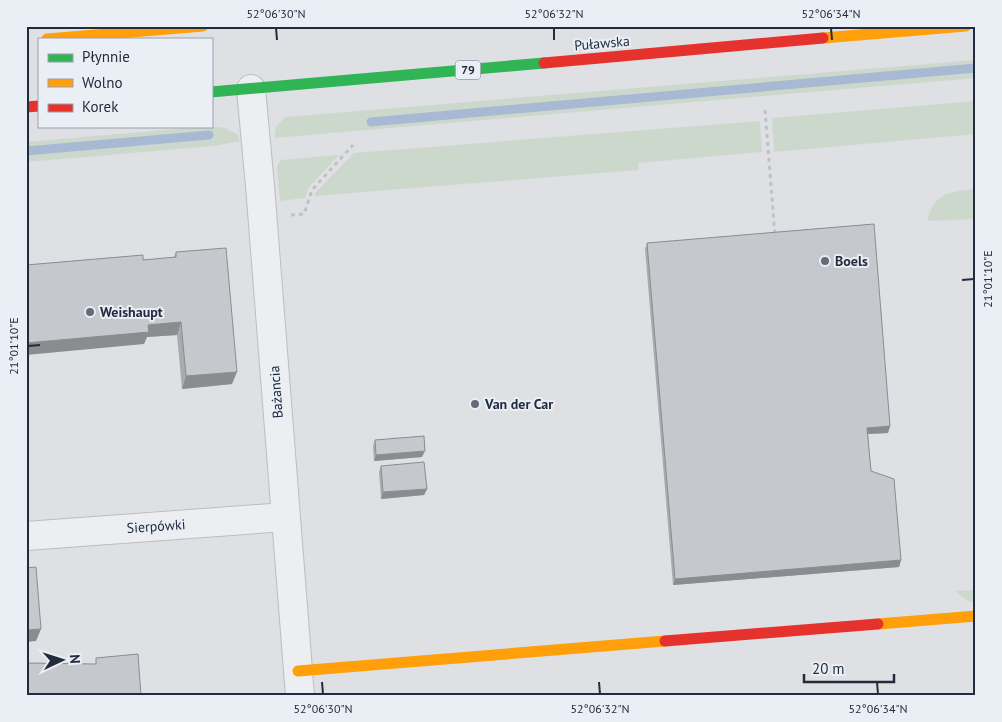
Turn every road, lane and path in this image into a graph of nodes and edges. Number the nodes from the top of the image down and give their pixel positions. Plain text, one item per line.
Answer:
1 (203, 26) edge
2 (966, 26) edge
3 (58, 38) edge
4 (251, 89) junction
5 (212, 92) edge
6 (765, 110) dead end
7 (353, 145) dead end
8 (285, 216) dead end
9 (775, 238) edge
10 (286, 517) junction
11 (26, 536) edge
12 (976, 616) edge
13 (299, 683) edge

1 - 3 main road
2 - 4 main road, Puławska / 79
4 - 5 main road, Puławska / 79
4 - 10 street, Bażancia
6 - 9 path
7 - 8 path
10 - 11 street, Sierpówki
10 - 13 street, Bażancia
12 - 13 main road

